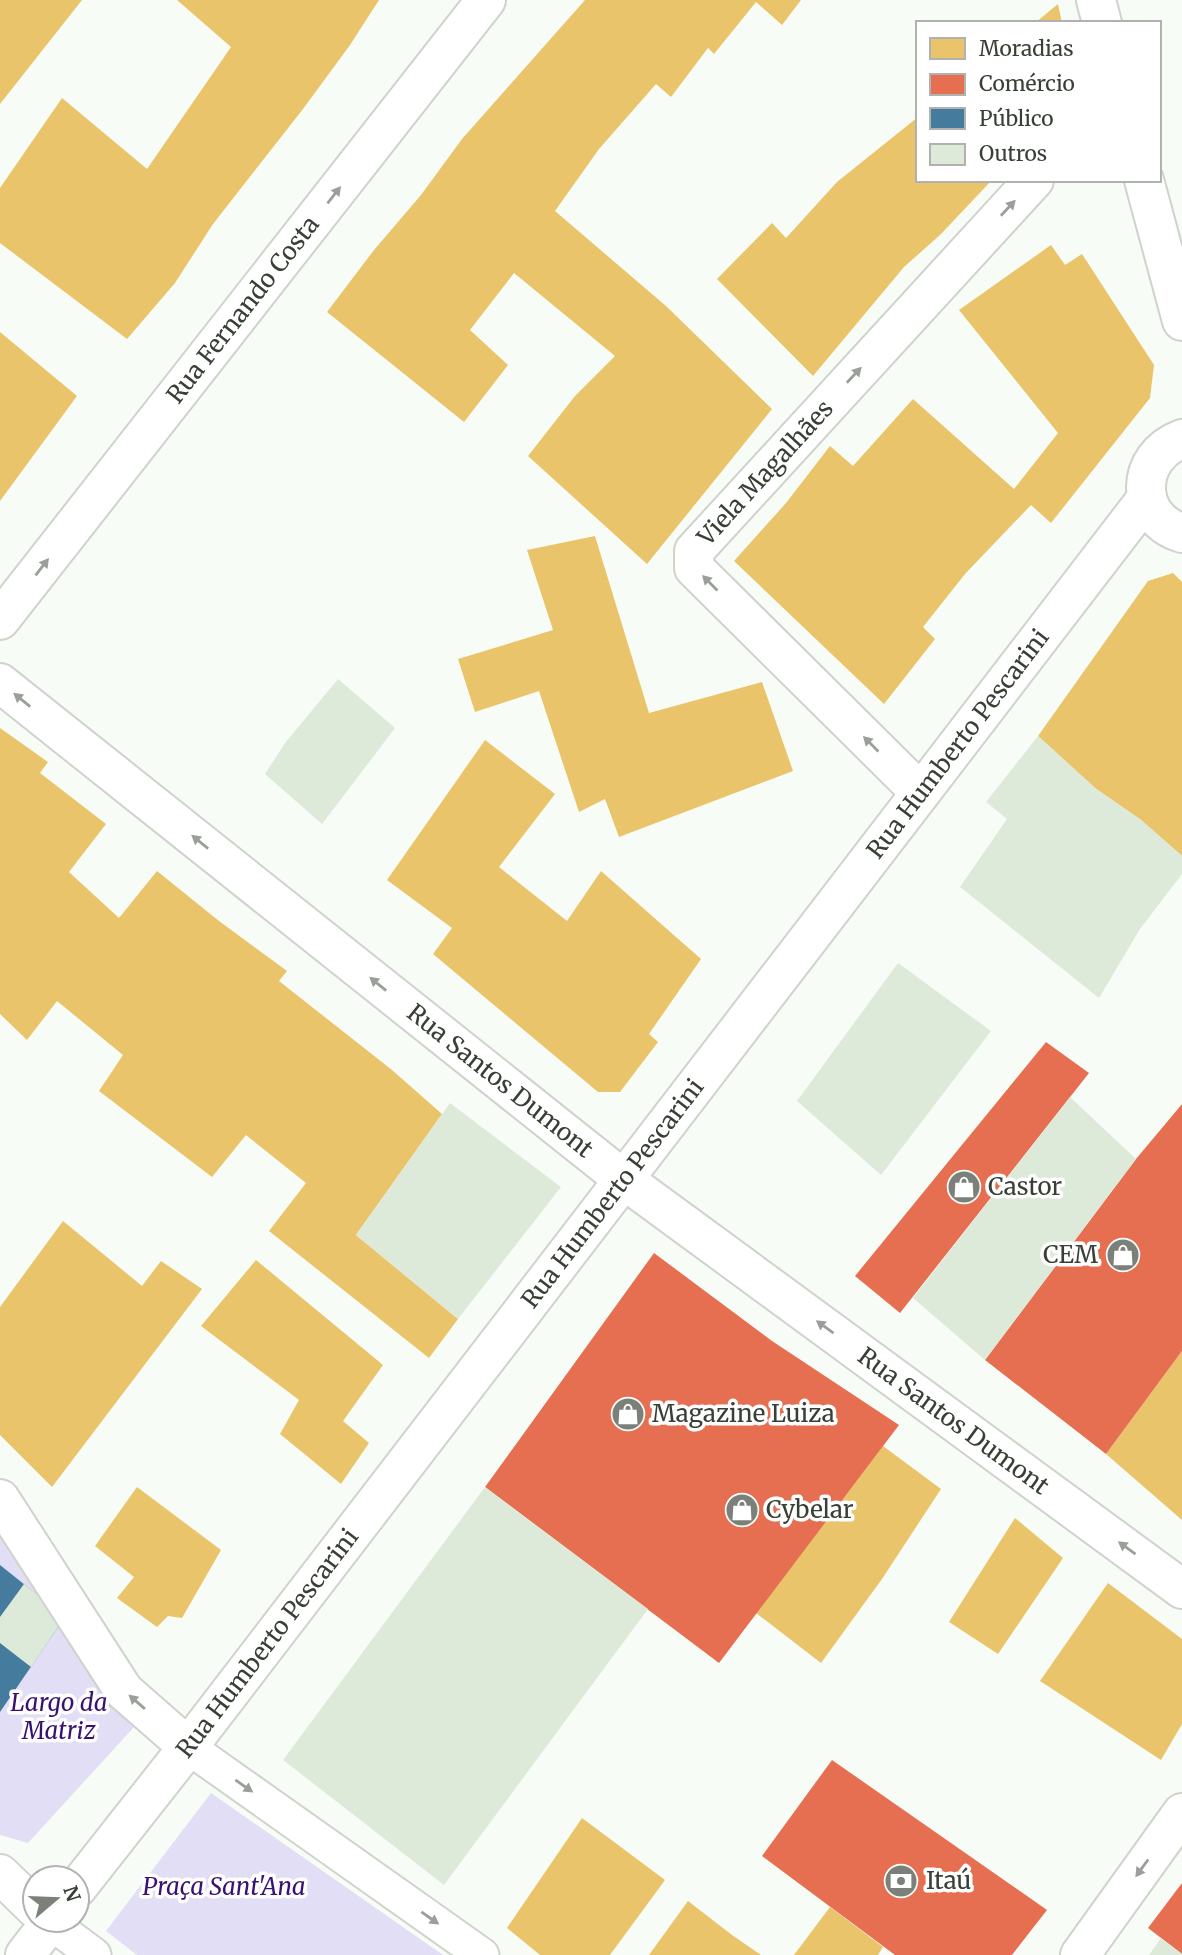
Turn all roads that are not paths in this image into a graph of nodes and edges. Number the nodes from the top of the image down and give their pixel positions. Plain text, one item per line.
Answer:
1 (486, 0) edge
2 (1096, 0) edge
3 (1101, 21) edge
4 (1032, 182) edge
5 (1145, 182) edge
6 (1182, 321) edge
7 (1182, 439) edge
8 (1147, 498) junction
9 (1182, 533) edge
10 (0, 621) edge
11 (0, 683) edge
12 (920, 792) junction
13 (623, 1179) junction
14 (0, 1499) edge
15 (1182, 1589) edge
16 (188, 1747) junction
17 (1182, 1813) edge
18 (91, 1870) edge
19 (0, 1874) edge
20 (21, 1894) edge
21 (37, 1934) edge
22 (67, 1934) edge
23 (25, 1955) edge
24 (94, 1955) edge
25 (482, 1955) edge
26 (1080, 1955) edge

10 -> 1 street, Rua Fernando Costa
2 - 3 street
12 -> 4 street, Viela Magalhães
5 - 6 street
7 - 8 street
8 - 9 street
8 - 12 street, Rua Humberto Pescarini
13 -> 11 street, Rua Santos Dumont
12 - 13 street, Rua Humberto Pescarini
15 -> 13 street, Rua Santos Dumont
13 - 16 street, Rua Humberto Pescarini
16 -> 14 street
16 - 18 street, Rua Humberto Pescarini
16 -> 25 street
17 -> 26 street
19 - 20 street
21 - 23 street
22 - 24 street

